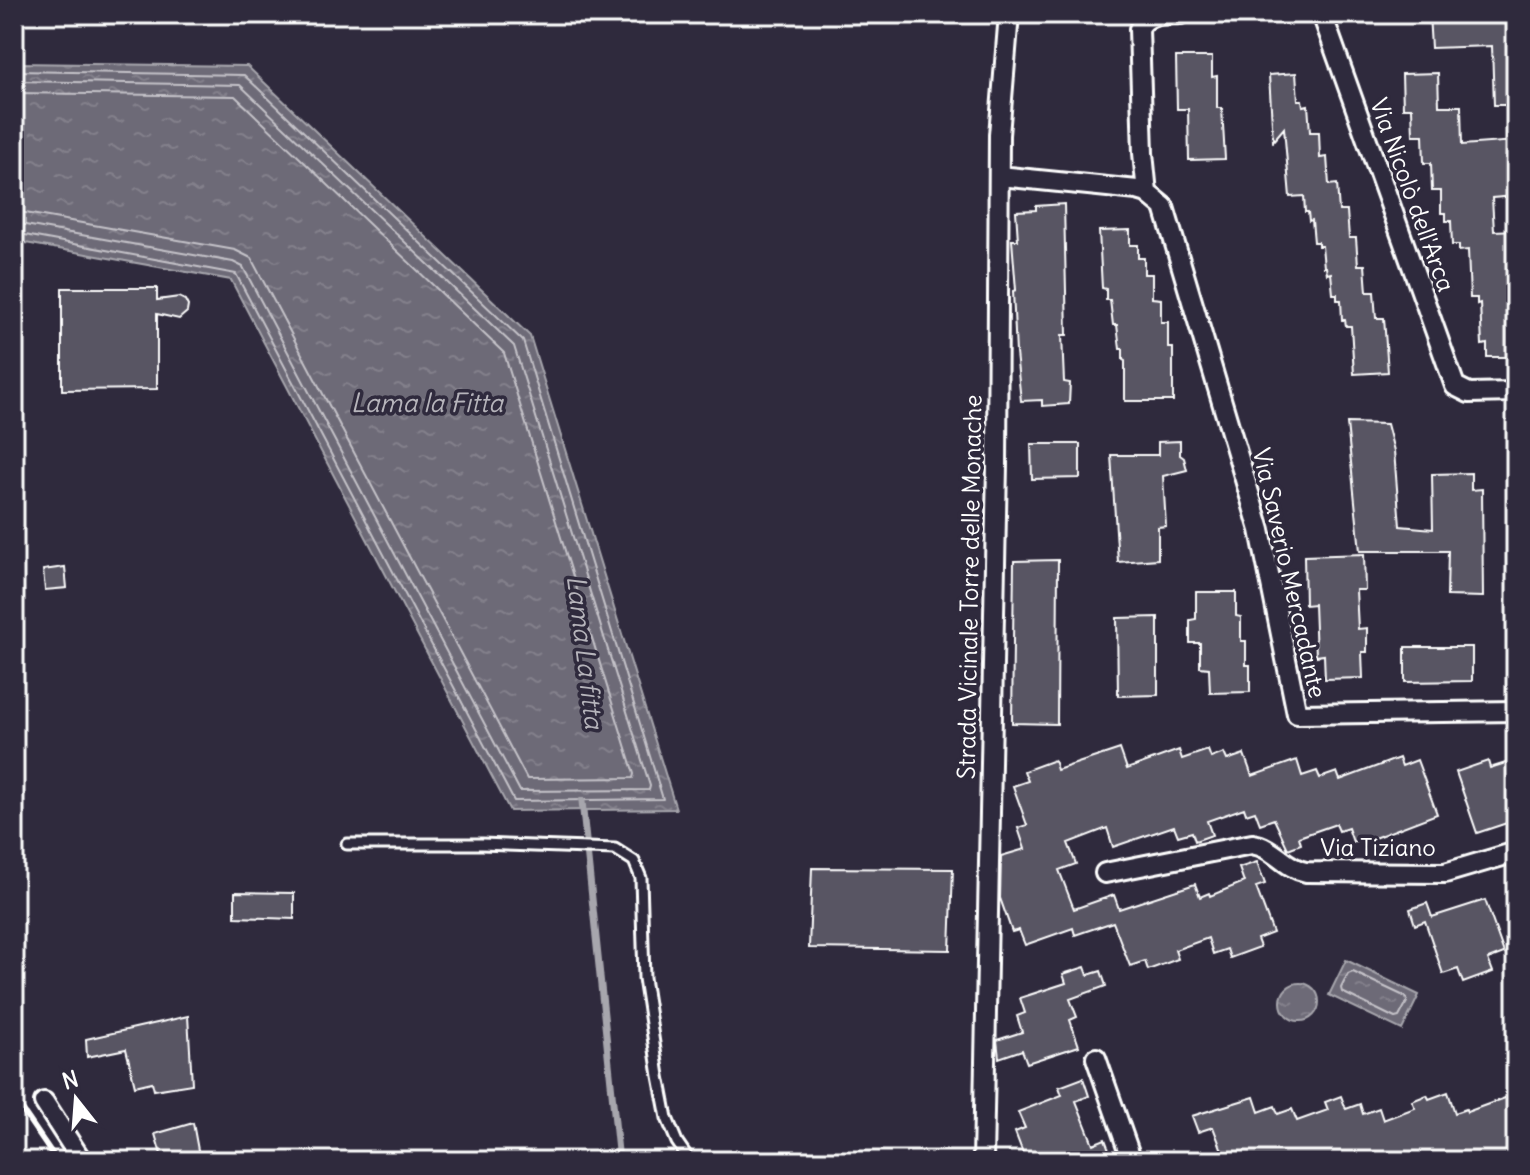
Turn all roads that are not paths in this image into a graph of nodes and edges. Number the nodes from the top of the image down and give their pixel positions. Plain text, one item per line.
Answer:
1 (1009, 14) edge
2 (1180, 14) edge
3 (1322, 14) edge
4 (1000, 176) junction
5 (1147, 193) junction
6 (1516, 392) edge
7 (1516, 711) edge
8 (347, 844) dead end
9 (1516, 852) edge
10 (1105, 873) dead end
11 (1096, 1058) dead end
12 (44, 1102) dead end
13 (82, 1161) edge
14 (690, 1161) edge
15 (983, 1161) edge
16 (1132, 1161) edge

1 - 4 street, Strada Vicinale Torre delle Monache
2 - 5 street
3 - 6 street, Via Nicolò dell'Arca
4 - 5 street
4 - 15 street, Strada Vicinale Torre delle Monache
5 - 7 street, Via Saverio Mercadante
8 - 14 lane
9 - 10 street, Via Tiziano
11 - 16 street
12 - 13 street

